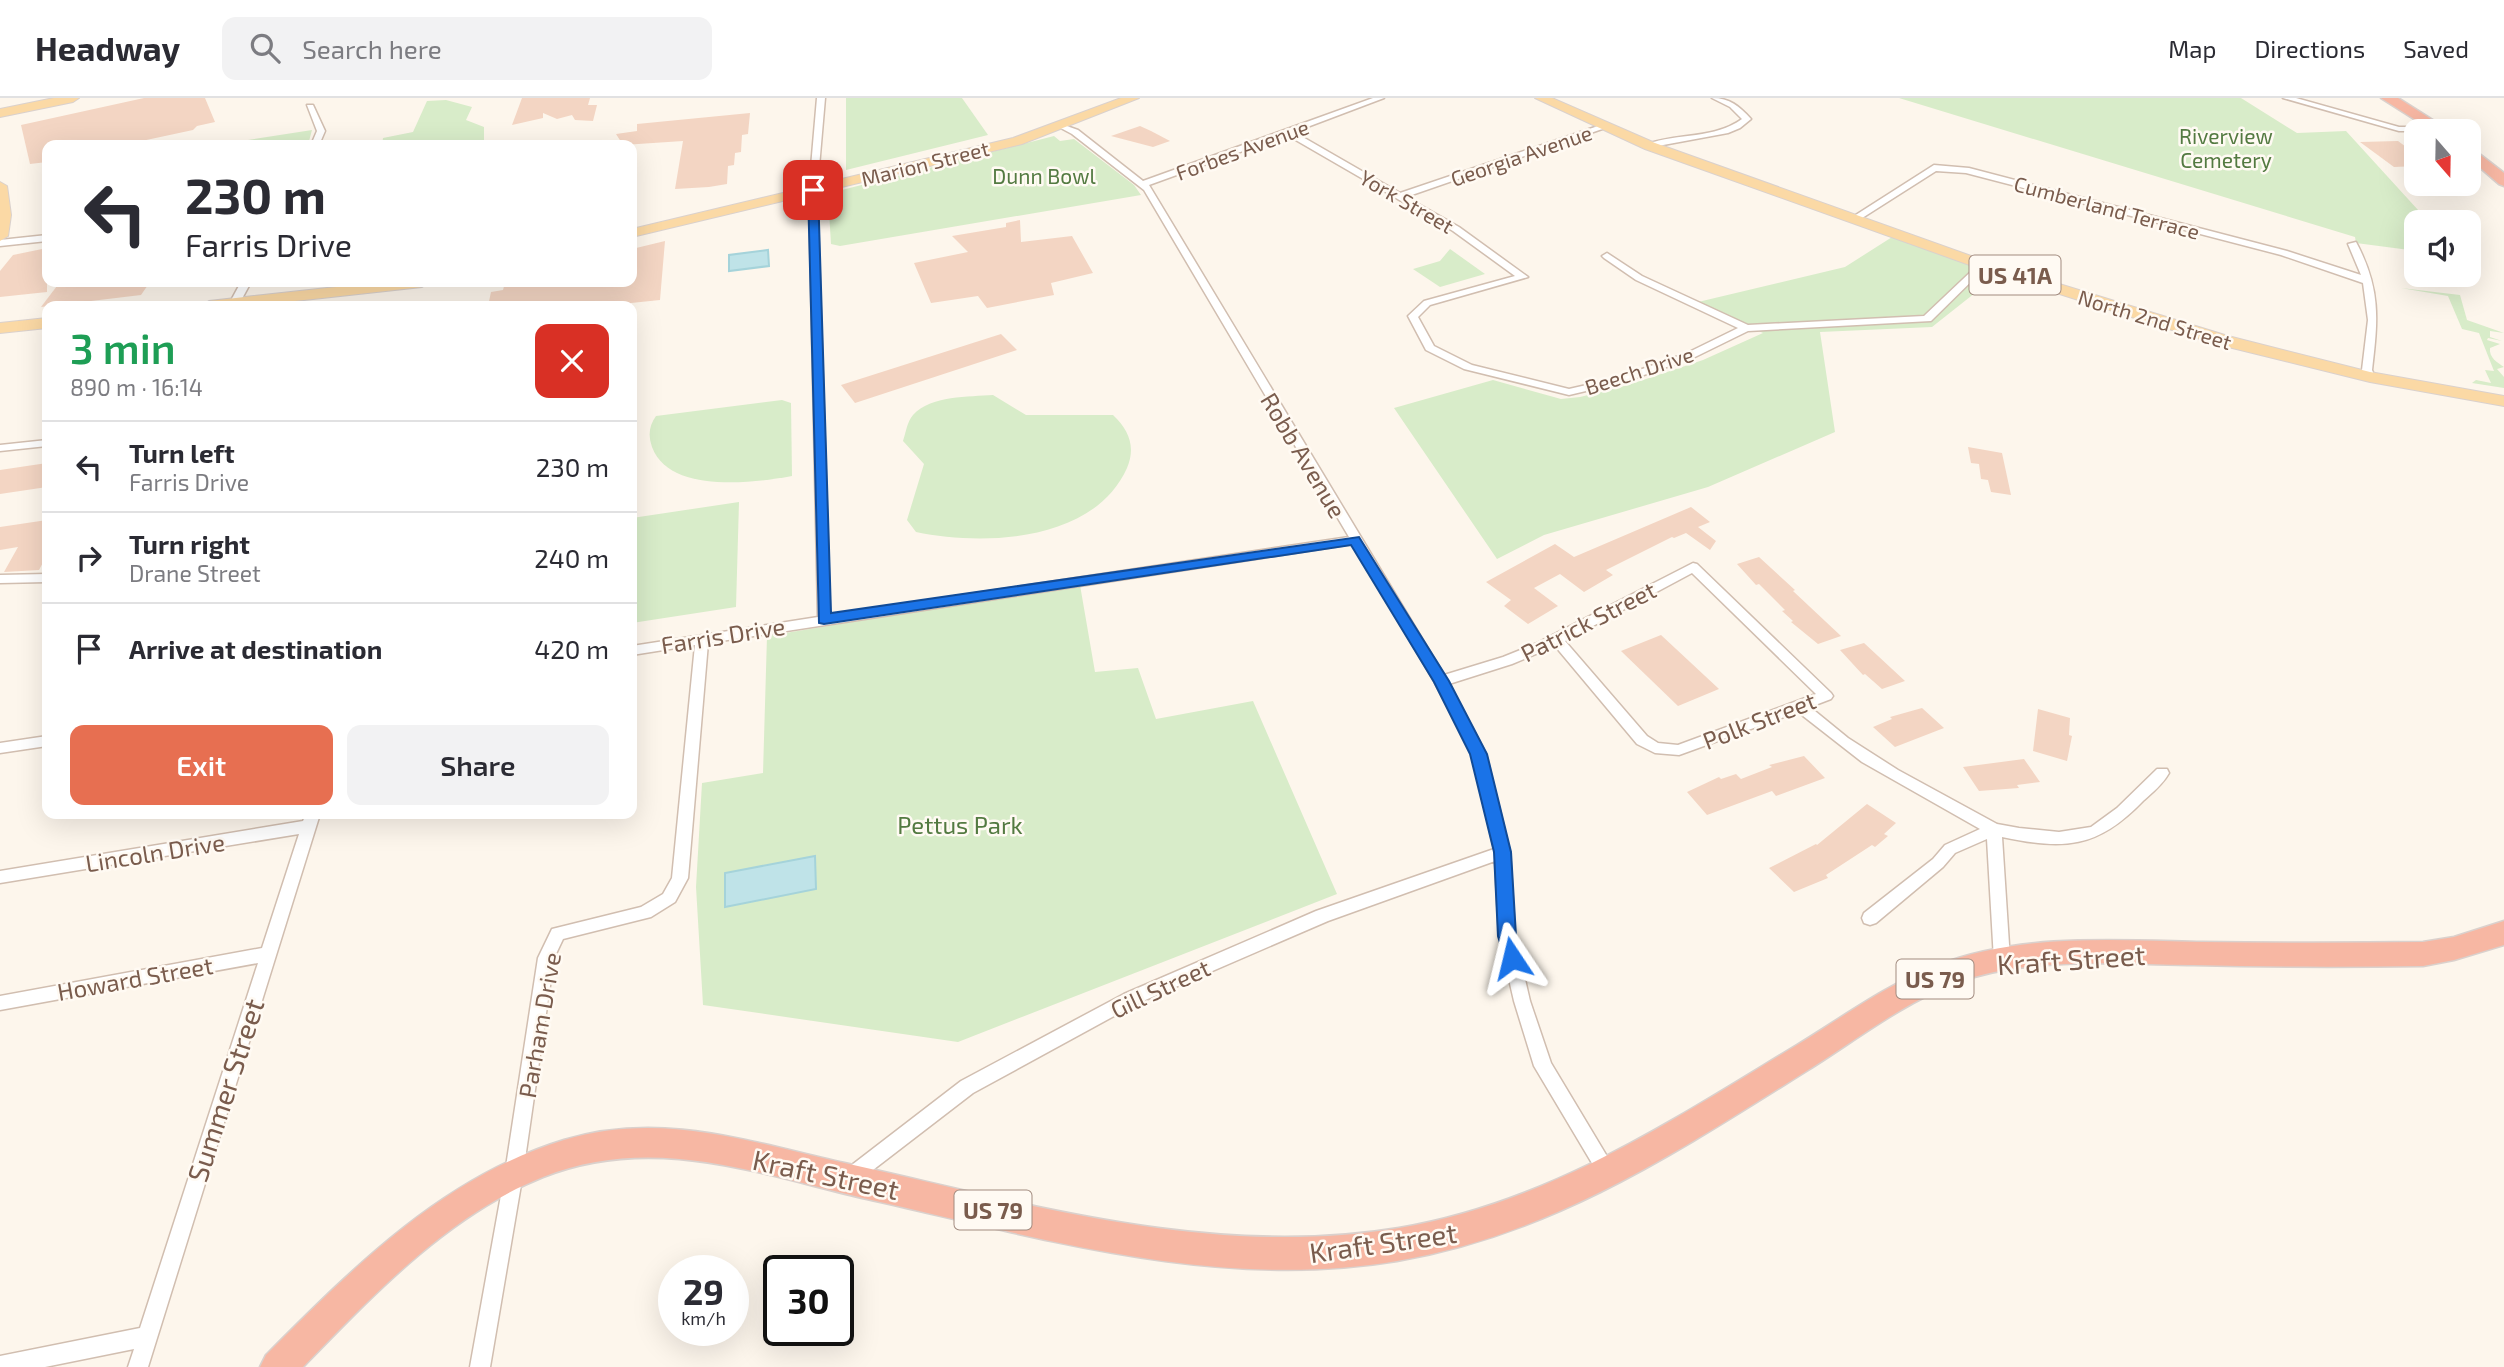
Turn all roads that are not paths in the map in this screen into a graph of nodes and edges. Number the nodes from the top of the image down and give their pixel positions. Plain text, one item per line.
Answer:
1 (73, 98) edge
2 (821, 98) edge
3 (1133, 98) edge
4 (1380, 98) edge
5 (1541, 98) edge
6 (1716, 98) edge
7 (2287, 98) edge
8 (2388, 98) edge
9 (310, 107) dead end
10 (0, 113) edge
11 (2423, 119) edge
12 (1062, 126) junction
13 (1604, 127) junction
14 (2404, 129) edge
15 (1288, 132) junction
16 (317, 140) edge
17 (1650, 146) junction
18 (2482, 162) edge
19 (2504, 181) edge
20 (1143, 184) junction
21 (0, 186) edge
22 (813, 190) junction
23 (1399, 196) junction
24 (1856, 218) junction
25 (637, 232) edge
26 (0, 236) edge
27 (42, 239) edge
28 (0, 243) edge
29 (2353, 244) dead end
30 (1607, 256) dead end
31 (1983, 265) junction
32 (1523, 277) joint
33 (2368, 281) junction
34 (381, 287) edge
35 (267, 301) edge
36 (42, 324) edge
37 (0, 328) edge
38 (1746, 328) junction
39 (2370, 377) junction
40 (2504, 401) edge
41 (42, 444) edge
42 (0, 448) edge
43 (1354, 540) junction
44 (1693, 567) joint
45 (42, 578) edge
46 (0, 579) edge
47 (824, 620) junction
48 (702, 638) junction
49 (1558, 641) junction
50 (637, 649) edge
51 (1441, 681) junction
52 (1800, 706) junction
53 (42, 742) edge
54 (0, 748) edge
55 (2162, 773) dead end
56 (312, 820) edge
57 (1994, 829) junction
58 (1502, 852) junction
59 (0, 877) edge
60 (1870, 918) dead end
61 (2504, 933) edge
62 (270, 954) junction
63 (2002, 960) junction
64 (0, 1003) edge
65 (514, 1173) junction
66 (1608, 1174) junction
67 (847, 1179) junction
68 (145, 1338) junction
69 (0, 1366) edge
70 (138, 1367) edge
71 (278, 1367) edge
72 (480, 1367) edge

1 - 10 main road
2 - 22 street
3 - 12 main road, Marion Street
4 - 15 street, Forbes Avenue
5 - 13 main road, North 2nd Street / US 41A
6 - 17 street
7 - 14 street
8 - 11 highway
9 - 16 street
12 - 20 street, Robb Avenue
12 - 22 main road, Marion Street
13 - 17 main road, North 2nd Street / US 41A
13 - 23 street, Georgia Avenue
15 - 20 street, Forbes Avenue
15 - 23 street, York Street
17 - 24 main road, North 2nd Street / US 41A
18 - 19 highway
20 - 43 street, Robb Avenue
21 - 26 main road
22 - 25 main road, Marion Street
22 - 47 street
23 - 32 street, York Street
24 - 31 main road, North 2nd Street / US 41A
24 - 33 street, Cumberland Terrace
27 - 28 street
29 - 33 street
30 - 38 street
31 - 38 street, Beech Drive
31 - 39 main road, North 2nd Street / US 41A
32 - 38 street, Beech Drive
33 - 39 street
34 - 35 main road
36 - 37 main road
39 - 40 main road, North 2nd Street / US 41A
41 - 42 street
43 - 47 street, Farris Drive
43 - 51 street, Robb Avenue
44 - 49 street, Patrick Street
44 - 52 street, Polk Street
45 - 46 street
47 - 48 street, Farris Drive
48 - 50 street, Farris Drive
48 - 65 street, Parham Drive
49 - 51 street, Patrick Street
49 - 52 street, Polk Street
51 - 58 street, Robb Avenue
52 - 57 street
53 - 54 street
55 - 57 street
56 - 59 street, Lincoln Drive
56 - 62 street, Summer Street
57 - 60 street
57 - 63 street
58 - 66 street, Robb Avenue
58 - 67 street, Gill Street
61 - 63 highway, Kraft Street / US 79
62 - 64 street, Howard Street
62 - 68 street, Summer Street
63 - 66 highway, Kraft Street / US 79
65 - 67 highway, Kraft Street / US 79
65 - 71 highway, Kraft Street / US 79
65 - 72 street, Parham Drive
66 - 67 highway, Kraft Street / US 79
68 - 69 street
68 - 70 street, Summer Street

